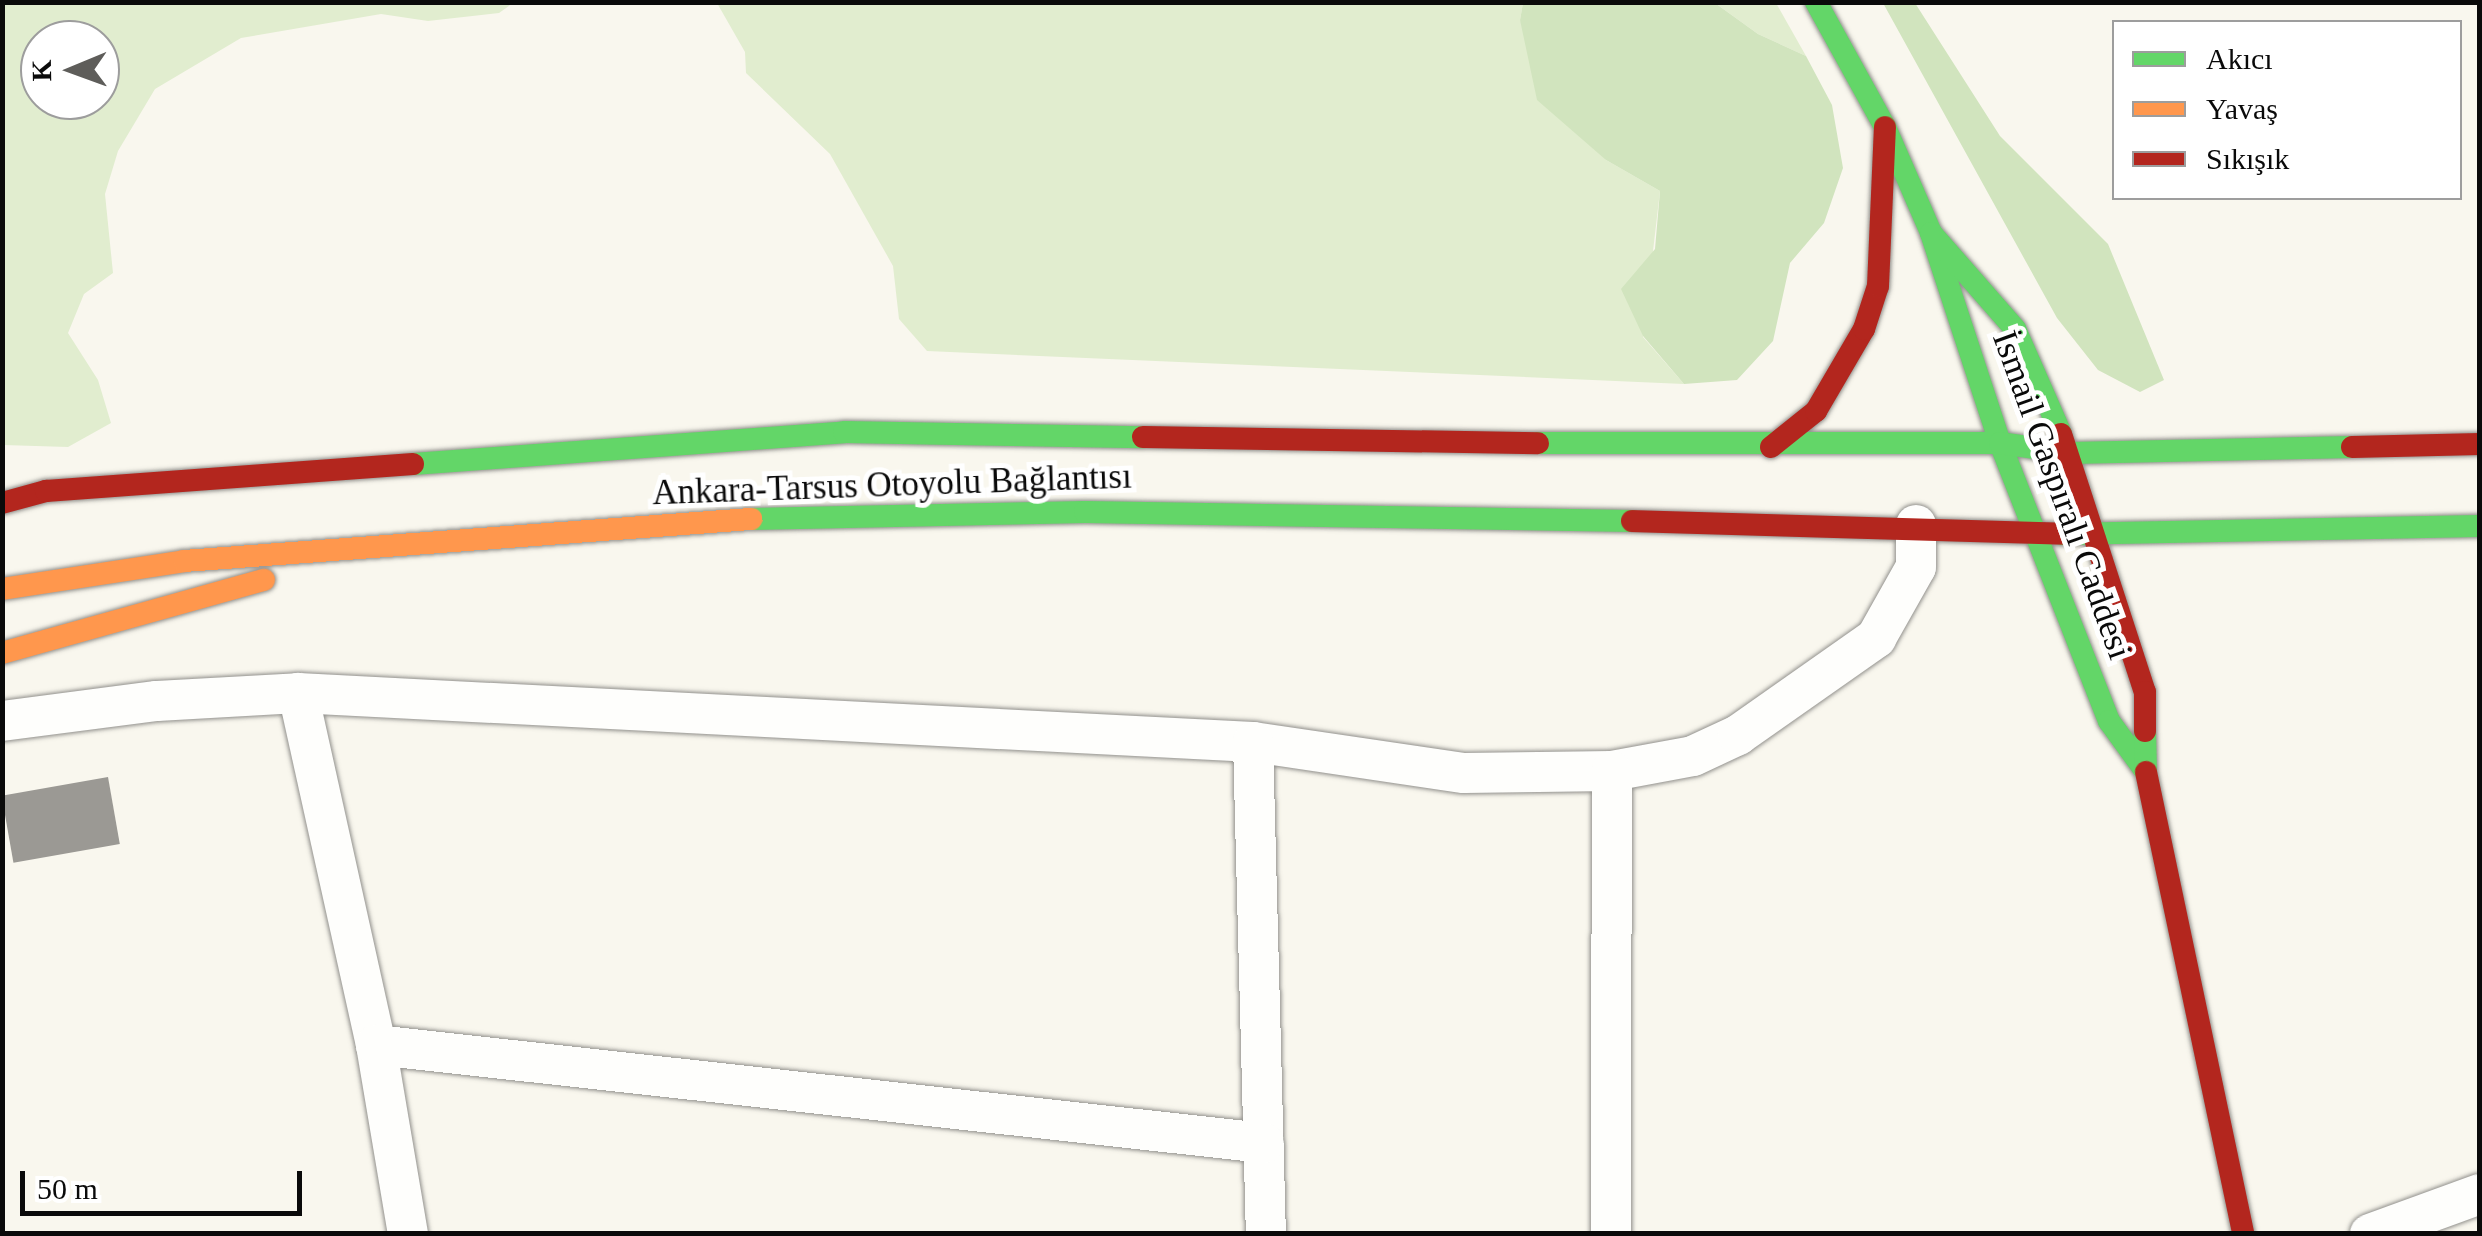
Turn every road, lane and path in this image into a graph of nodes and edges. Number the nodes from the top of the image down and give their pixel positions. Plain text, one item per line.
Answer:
1 (1816, 2) edge
2 (1885, 127) junction
3 (1931, 232) junction
4 (2000, 443) junction
5 (2480, 444) edge
6 (1771, 447) junction
7 (2070, 453) junction
8 (2, 484) edge
9 (46, 491) junction
10 (2, 503) edge
11 (1916, 524) junction
12 (2480, 526) edge
13 (2096, 534) junction
14 (2036, 535) junction
15 (398, 544) junction
16 (2, 589) edge
17 (2, 653) edge
18 (298, 693) junction
19 (2, 721) edge
20 (1254, 742) junction
21 (1612, 771) junction
22 (2146, 772) junction
23 (376, 1045) junction
24 (1264, 1144) junction
25 (2480, 1194) edge
26 (408, 1234) edge
27 (1266, 1234) edge
28 (1612, 1234) edge
29 (2244, 1234) edge
30 (2370, 1234) edge

1 - 2 main road, İsmail Gaspıralı Caddesi
2 - 3 main road, İsmail Gaspıralı Caddesi
2 - 6 main road
3 - 4 main road, İsmail Gaspıralı Caddesi
3 - 7 main road, İsmail Gaspıralı Caddesi
4 - 6 main road, Ankara-Tarsus Otoyolu Bağlantısı
4 - 7 main road, Ankara-Tarsus Otoyolu Bağlantısı
4 - 14 main road, İsmail Gaspıralı Caddesi
5 - 7 main road
6 - 9 main road, Ankara-Tarsus Otoyolu Bağlantısı
7 - 13 main road, İsmail Gaspıralı Caddesi
8 - 9 main road
9 - 10 main road, Ankara-Tarsus Otoyolu Bağlantısı
11 - 14 main road, Ankara-Tarsus Otoyolu Bağlantısı
11 - 15 main road, Ankara-Tarsus Otoyolu Bağlantısı
11 - 21 street
12 - 13 main road, Ankara-Tarsus Otoyolu Bağlantısı
13 - 14 main road, Ankara-Tarsus Otoyolu Bağlantısı
13 - 22 main road, İsmail Gaspıralı Caddesi
14 - 22 main road, İsmail Gaspıralı Caddesi
15 - 16 main road, Ankara-Tarsus Otoyolu Bağlantısı
15 - 17 main road
18 - 19 street
18 - 20 street
18 - 23 street
20 - 21 street
20 - 24 street
21 - 28 street
22 - 29 main road, İsmail Gaspıralı Caddesi
23 - 24 street
23 - 26 street
24 - 27 street
25 - 30 street

